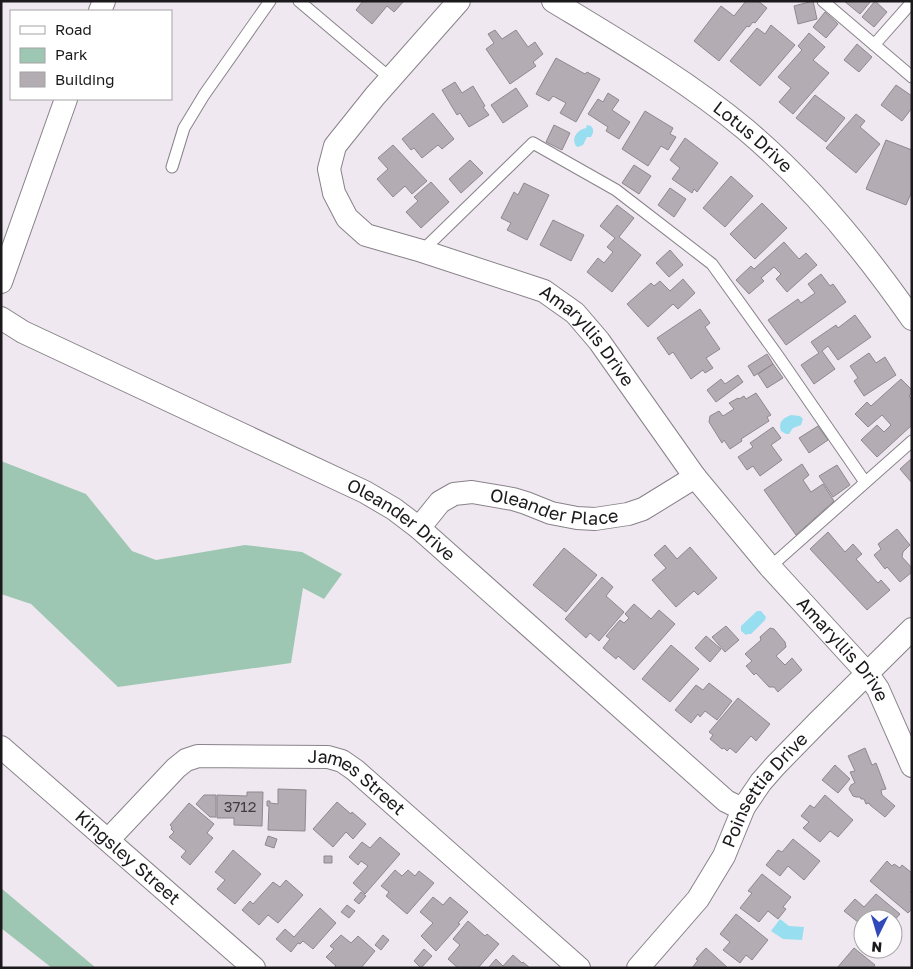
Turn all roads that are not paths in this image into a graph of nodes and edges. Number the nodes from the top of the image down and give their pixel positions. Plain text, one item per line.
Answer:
1 (270, 1) edge
2 (299, 1) edge
3 (459, 1) edge
4 (553, 1) edge
5 (823, 1) edge
6 (912, 2) edge
7 (874, 45) junction
8 (912, 77) edge
9 (390, 78) junction
10 (66, 100) edge
11 (172, 167) dead end
12 (422, 251) junction
13 (1, 282) edge
14 (1, 318) edge
15 (912, 319) edge
16 (912, 441) edge
17 (694, 477) junction
18 (866, 482) junction
19 (419, 528) junction
20 (770, 567) junction
21 (912, 629) edge
22 (867, 673) junction
23 (1, 747) edge
24 (912, 766) edge
25 (744, 807) junction
26 (108, 840) junction
27 (254, 968) edge
28 (579, 968) edge
29 (638, 968) edge

1 - 11 lane
2 - 9 lane
3 - 9 street, Amaryllis Drive
4 - 15 street, Lotus Drive
5 - 7 lane
6 - 7 lane
7 - 8 lane
9 - 12 street, Amaryllis Drive
10 - 13 street
12 - 17 street, Amaryllis Drive
12 - 18 lane
14 - 19 street, Oleander Drive
16 - 18 lane
17 - 19 street, Oleander Place
17 - 20 street, Amaryllis Drive
18 - 20 lane
19 - 25 street, Oleander Drive
20 - 22 street, Amaryllis Drive
21 - 22 street, Poinsettia Drive
22 - 24 street, Amaryllis Drive
22 - 25 street, Poinsettia Drive
23 - 26 street, Kingsley Street
25 - 29 street, Poinsettia Drive
26 - 27 street, Kingsley Street
26 - 28 street, James Street

